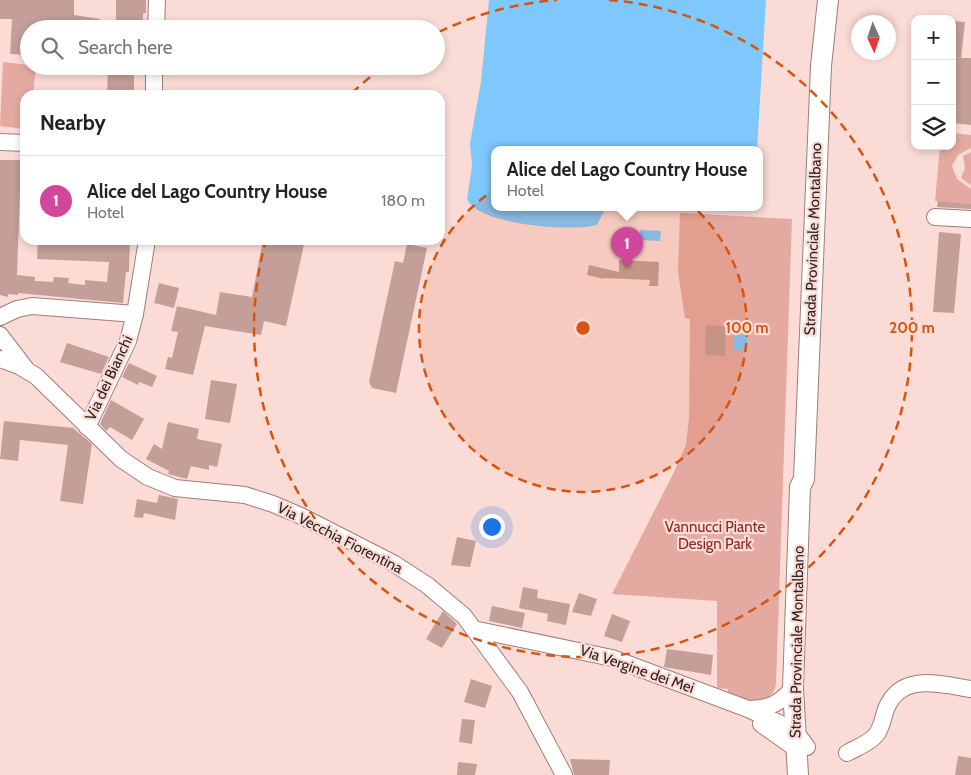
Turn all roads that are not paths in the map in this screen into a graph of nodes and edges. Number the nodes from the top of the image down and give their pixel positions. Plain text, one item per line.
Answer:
1 (157, 0) edge
2 (828, 0) edge
3 (156, 20) edge
4 (154, 75) edge
5 (154, 90) edge
6 (0, 142) edge
7 (20, 143) edge
8 (935, 217) dead end
9 (971, 219) edge
10 (146, 245) edge
11 (135, 314) junction
12 (6, 315) edge
13 (3, 346) edge
14 (87, 427) junction
15 (804, 479) junction
16 (473, 629) junction
17 (794, 688) junction
18 (971, 689) edge
19 (712, 695) junction
20 (748, 709) junction
21 (799, 742) junction
22 (847, 753) dead end
23 (564, 775) edge
24 (798, 775) edge
25 (810, 775) edge

1 - 3 street
2 - 15 main road, Strada Provinciale Montalbano
4 - 5 street
6 - 7 street
8 - 9 street
10 - 11 street, Via dei Bianchi
11 - 12 street
11 - 14 street, Via dei Bianchi
12 - 13 street
13 - 14 street, Via Vecchia Fiorentina
14 - 16 street, Via Vecchia Fiorentina
15 - 17 main road, Strada Provinciale Montalbano
15 - 21 main road, Strada Provinciale Montalbano
16 - 19 street, Via Vergine dei Mei
16 - 23 street, Via Vecchia Fiorentina
17 - 20 street, Via Vergine dei Mei
17 - 21 main road, Strada Provinciale Montalbano
18 - 22 street
19 - 20 street, Via Vergine dei Mei
19 - 21 street, Via Vergine dei Mei
20 - 21 street, Via Vergine dei Mei
21 - 24 main road, Strada Provinciale Montalbano
21 - 25 main road, Strada Provinciale Montalbano

